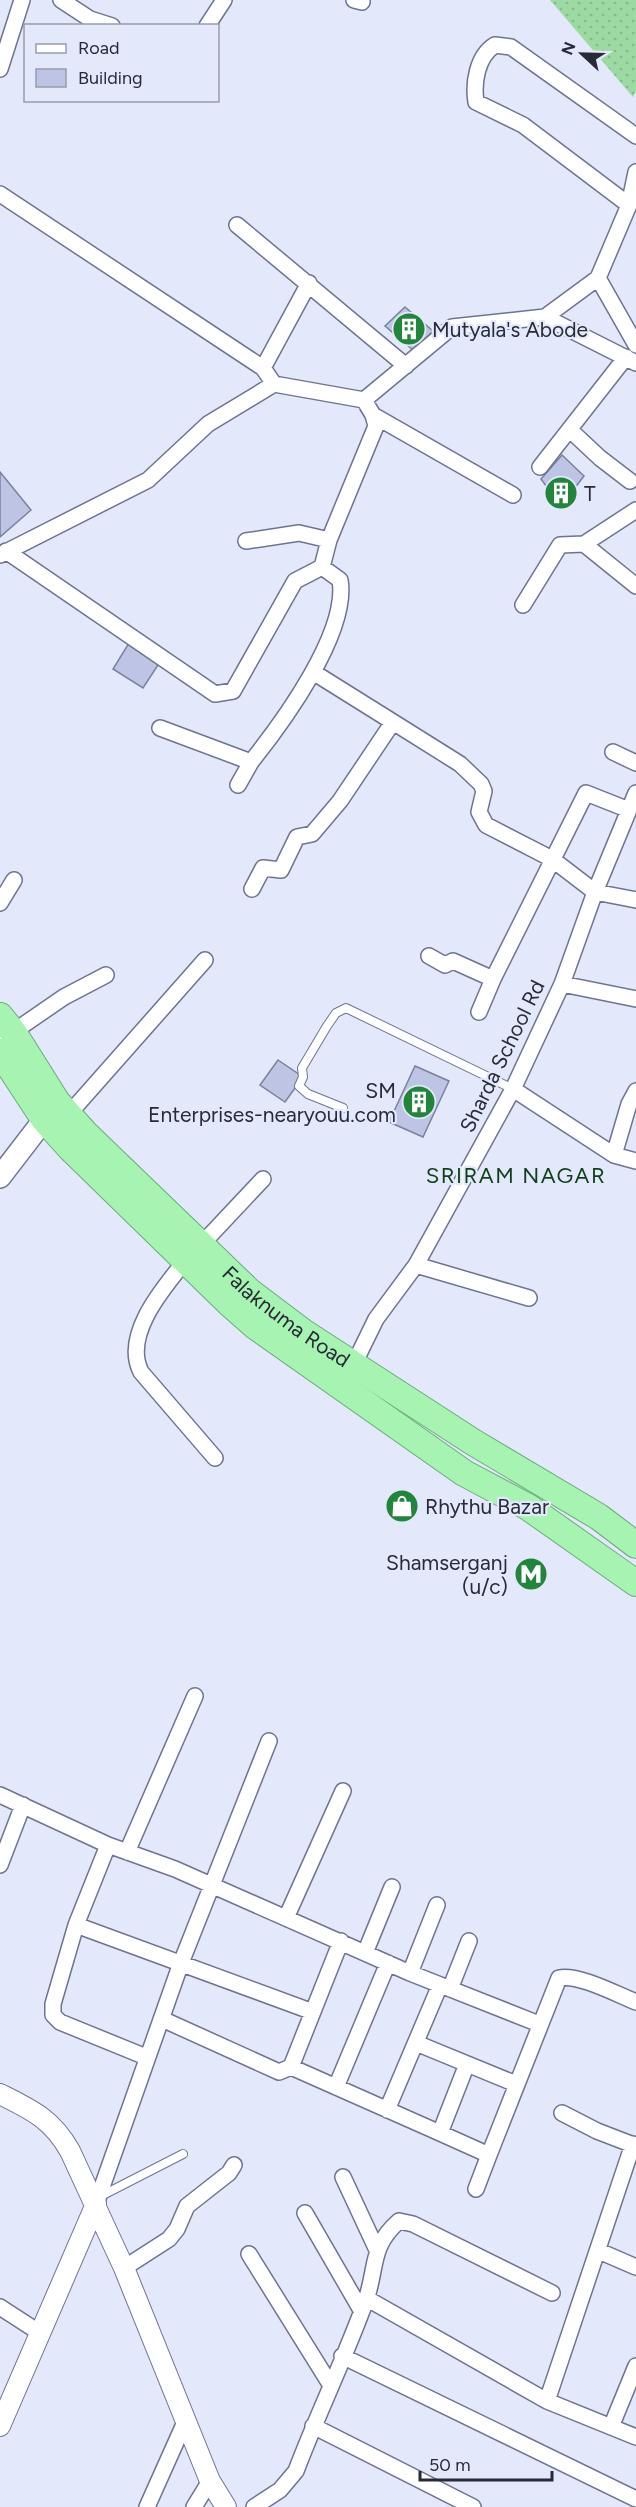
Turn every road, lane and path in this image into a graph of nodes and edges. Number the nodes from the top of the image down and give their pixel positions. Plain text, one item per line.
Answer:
1 (22, 0) edge
2 (61, 0) edge
3 (224, 0) edge
4 (354, 0) edge
5 (363, 0) edge
6 (106, 24) edge
7 (208, 24) edge
8 (0, 69) edge
9 (636, 136) edge
10 (636, 172) edge
11 (0, 194) edge
12 (629, 205) junction
13 (237, 225) dead end
14 (598, 278) junction
15 (309, 283) junction
16 (545, 316) junction
17 (632, 355) edge
18 (406, 366) junction
19 (263, 368) junction
20 (274, 384) junction
21 (364, 400) junction
22 (373, 415) junction
23 (570, 430) junction
24 (540, 467) dead end
25 (630, 481) dead end
26 (513, 495) dead end
27 (636, 510) edge
28 (329, 540) junction
29 (246, 541) dead end
30 (584, 544) junction
31 (3, 553) edge
32 (322, 567) junction
33 (636, 586) edge
34 (523, 605) dead end
35 (313, 672) junction
36 (393, 722) junction
37 (160, 728) dead end
38 (613, 752) dead end
39 (250, 762) junction
40 (636, 763) edge
41 (238, 785) dead end
42 (636, 793) edge
43 (629, 810) junction
44 (552, 859) junction
45 (14, 880) dead end
46 (252, 889) dead end
47 (595, 892) junction
48 (636, 900) edge
49 (0, 903) edge
50 (429, 956) dead end
51 (206, 960) dead end
52 (106, 975) dead end
53 (493, 979) junction
54 (562, 984) junction
55 (636, 999) edge
56 (479, 1012) dead end
57 (3, 1035) edge
58 (513, 1089) junction
59 (636, 1091) edge
60 (343, 1108) dead end
61 (56, 1112) junction
62 (614, 1155) junction
63 (636, 1161) edge
64 (0, 1177) edge
65 (263, 1179) dead end
66 (194, 1252) junction
67 (416, 1265) junction
68 (530, 1298) dead end
69 (354, 1364) junction
70 (335, 1382) junction
71 (215, 1458) dead end
72 (636, 1545) edge
73 (636, 1583) edge
74 (195, 1696) dead end
75 (269, 1741) dead end
76 (343, 1791) dead end
77 (0, 1795) edge
78 (23, 1805) junction
79 (108, 1845) junction
80 (128, 1852) junction
81 (0, 1865) edge
82 (212, 1885) junction
83 (392, 1887) dead end
84 (437, 1905) dead end
85 (286, 1918) junction
86 (76, 1925) junction
87 (341, 1941) junction
88 (469, 1941) dead end
89 (366, 1953) junction
90 (181, 1963) junction
91 (388, 1963) junction
92 (410, 1973) junction
93 (445, 1987) junction
94 (636, 2002) edge
95 (313, 2012) junction
96 (162, 2019) junction
97 (539, 2024) junction
98 (416, 2043) junction
99 (146, 2057) junction
100 (467, 2064) junction
101 (291, 2067) junction
102 (516, 2084) junction
103 (336, 2087) junction
104 (0, 2094) edge
105 (387, 2110) junction
106 (562, 2113) dead end
107 (440, 2133) junction
108 (634, 2145) edge
109 (183, 2154) dead end
110 (489, 2155) junction
111 (234, 2165) dead end
112 (342, 2177) dead end
113 (476, 2189) dead end
114 (97, 2201) junction
115 (305, 2214) dead end
116 (377, 2250) junction
117 (599, 2251) junction
118 (249, 2254) dead end
119 (636, 2267) edge
120 (124, 2268) junction
121 (552, 2293) dead end
122 (364, 2304) junction
123 (0, 2307) edge
124 (40, 2333) junction
125 (342, 2356) junction
126 (636, 2366) edge
127 (330, 2384) junction
128 (548, 2401) junction
129 (185, 2422) junction
130 (0, 2426) edge
131 (313, 2426) junction
132 (611, 2427) junction
133 (636, 2437) edge
134 (210, 2481) junction
135 (636, 2499) edge
136 (147, 2507) edge
137 (194, 2507) edge
138 (226, 2507) edge
139 (254, 2507) edge
140 (473, 2507) edge

1 - 8 street
2 - 6 street
3 - 7 street
4 - 5 street
9 - 12 street
10 - 12 street
11 - 19 street
12 - 14 street
13 - 15 street
14 - 16 street
14 - 17 street
15 - 18 street
15 - 19 street
16 - 17 street
16 - 18 street
17 - 23 street
18 - 21 street
19 - 20 street
20 - 21 street
20 - 31 street
21 - 22 street
22 - 26 street
22 - 28 street
23 - 24 street
23 - 25 street
27 - 30 street
28 - 29 street
28 - 32 street
30 - 33 street
30 - 34 street
31 - 32 street
32 - 35 street
35 - 36 street
35 - 39 street
36 - 44 street
36 - 46 street
37 - 39 street
38 - 40 street
39 - 41 street
42 - 43 street, Sharda School Rd
43 - 44 street
43 - 47 street, Sharda School Rd
44 - 47 street
44 - 53 street
45 - 49 street
47 - 48 street
47 - 54 street, Sharda School Rd
50 - 53 street
51 - 61 street
52 - 57 street
53 - 56 street
54 - 55 street
54 - 58 street, Sharda School Rd
57 - 61 highway, Falaknuma Road
58 - 60 lane
58 - 62 street
58 - 67 street, Sharda School Rd
59 - 62 street
61 - 64 main road
61 - 66 highway, Falaknuma Road
62 - 63 street
65 - 66 street
66 - 69 highway, Falaknuma Road
66 - 70 highway, Falaknuma Road
66 - 71 street
67 - 68 street
67 - 69 street, Sharda School Rd
69 - 70 street, Sharda School Rd
69 - 72 highway, Falaknuma Road
70 - 73 highway, Falaknuma Road
74 - 80 street
75 - 82 street
76 - 85 street
77 - 78 street
78 - 79 street
78 - 81 street
79 - 80 street
79 - 86 street
80 - 82 street
82 - 85 street
82 - 90 street
83 - 89 street
84 - 92 street
85 - 87 street
86 - 90 street
86 - 99 street
87 - 89 street
87 - 95 street
88 - 93 street
89 - 91 street
90 - 95 street
90 - 96 street
91 - 92 street
91 - 103 street
92 - 93 street
93 - 97 street
93 - 98 street
94 - 97 street
95 - 101 street
96 - 99 street
96 - 101 street
97 - 102 street
98 - 100 street
98 - 105 street
99 - 114 street
100 - 102 street
100 - 107 street
101 - 103 street
102 - 110 street
103 - 105 street
104 - 114 street
105 - 107 street
106 - 108 street
107 - 110 street
108 - 117 street
109 - 114 lane
110 - 113 street
111 - 120 street
112 - 116 street
114 - 120 street
114 - 124 street
115 - 122 street
116 - 121 street
116 - 122 street
117 - 119 street
117 - 128 street
118 - 127 street
120 - 129 street
122 - 125 street
122 - 128 street
123 - 124 street
124 - 130 street
125 - 127 street
125 - 135 street
126 - 132 street
127 - 131 street
128 - 132 street
129 - 134 street
129 - 136 street
131 - 139 street
131 - 140 street
132 - 133 street
134 - 137 street
134 - 138 street

